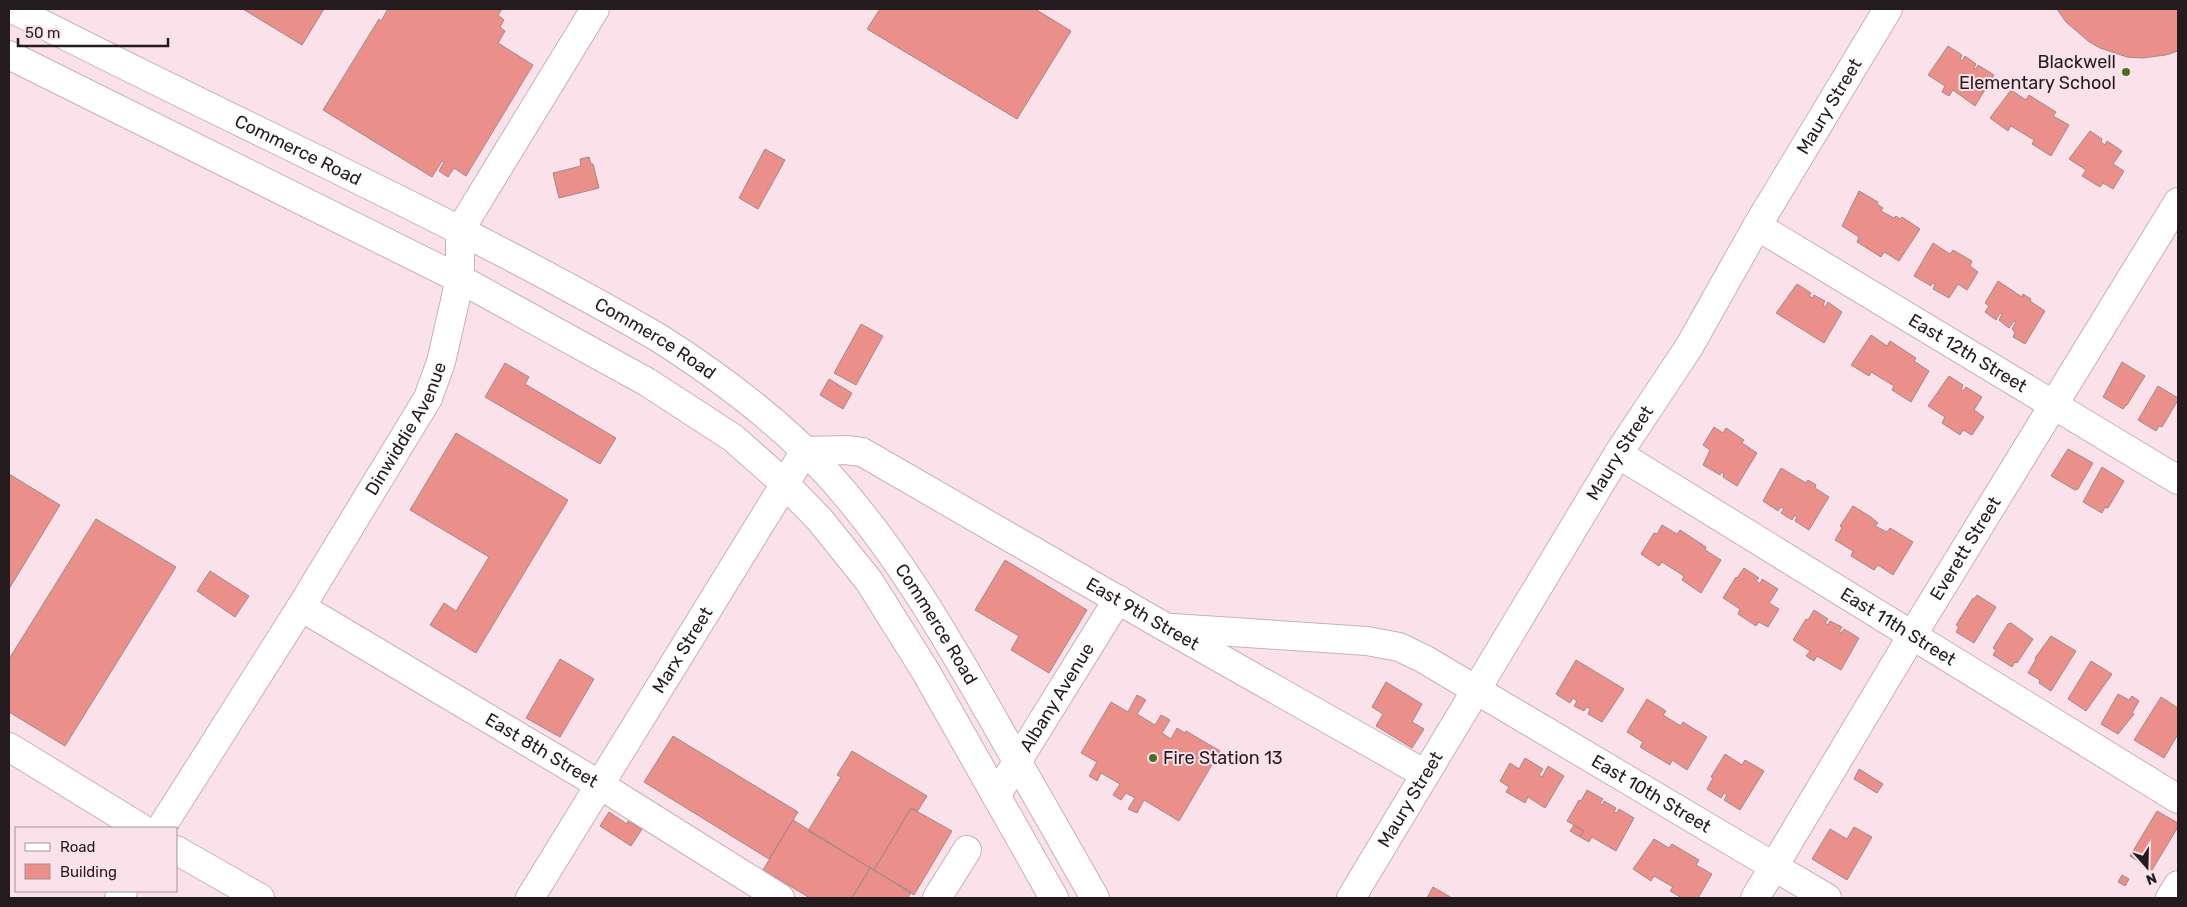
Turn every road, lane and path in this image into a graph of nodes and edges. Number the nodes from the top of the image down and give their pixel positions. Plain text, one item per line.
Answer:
1 (14, 9) edge
2 (595, 9) edge
3 (1888, 9) edge
4 (9, 55) edge
5 (2178, 202) edge
6 (1756, 226) junction
7 (460, 230) junction
8 (460, 279) junction
9 (2055, 404) junction
10 (804, 451) junction
11 (1618, 454) junction
12 (2178, 480) edge
13 (784, 483) junction
14 (1118, 599) junction
15 (301, 606) junction
16 (1165, 628) junction
17 (1913, 634) junction
18 (1475, 689) junction
19 (9, 747) edge
20 (1018, 763) junction
21 (1425, 774) junction
22 (600, 785) junction
23 (996, 796) junction
24 (2178, 799) edge
25 (139, 827) edge
26 (162, 827) edge
27 (967, 850) dead end
28 (178, 851) edge
29 (1775, 866) junction
30 (2178, 885) edge
31 (260, 898) edge
32 (530, 898) edge
33 (780, 898) edge
34 (937, 898) edge
35 (1054, 898) edge
36 (1095, 898) edge
37 (1351, 898) edge
38 (1755, 898) edge
39 (1827, 898) edge
40 (2170, 898) edge

1 - 7 street, Commerce Road
2 - 7 street
3 - 6 street, Maury Street
4 - 8 street, Commerce Road
5 - 9 street, Everett Street
6 - 9 street, East 12th Street
6 - 11 street, Maury Street
7 - 8 street, Dinwiddie Avenue
7 - 10 street, Commerce Road
8 - 13 street, Commerce Road
8 - 15 street, Dinwiddie Avenue
9 - 12 street, East 12th Street
9 - 17 street, Everett Street
10 - 13 street, Marx Street
10 - 14 street, East 9th Street
10 - 20 street, Commerce Road
11 - 17 street, East 11th Street
11 - 18 street, Maury Street
13 - 22 street, Marx Street
13 - 23 street, Commerce Road
14 - 16 street, East 9th Street
14 - 20 street, Albany Avenue
15 - 22 street, East 8th Street
15 - 26 street, Dinwiddie Avenue
16 - 18 street, East 10th Street
16 - 21 street, East 9th Street
17 - 24 street, East 11th Street
17 - 29 street, Everett Street
18 - 21 street, Maury Street
18 - 29 street, East 10th Street
19 - 25 street
20 - 23 street, Albany Avenue
20 - 36 street, Commerce Road
21 - 37 street, Maury Street
22 - 32 street, Marx Street
22 - 33 street, East 8th Street
23 - 35 street, Commerce Road
27 - 34 street
28 - 31 street
29 - 38 street, Everett Street
29 - 39 street, East 10th Street
30 - 40 street

